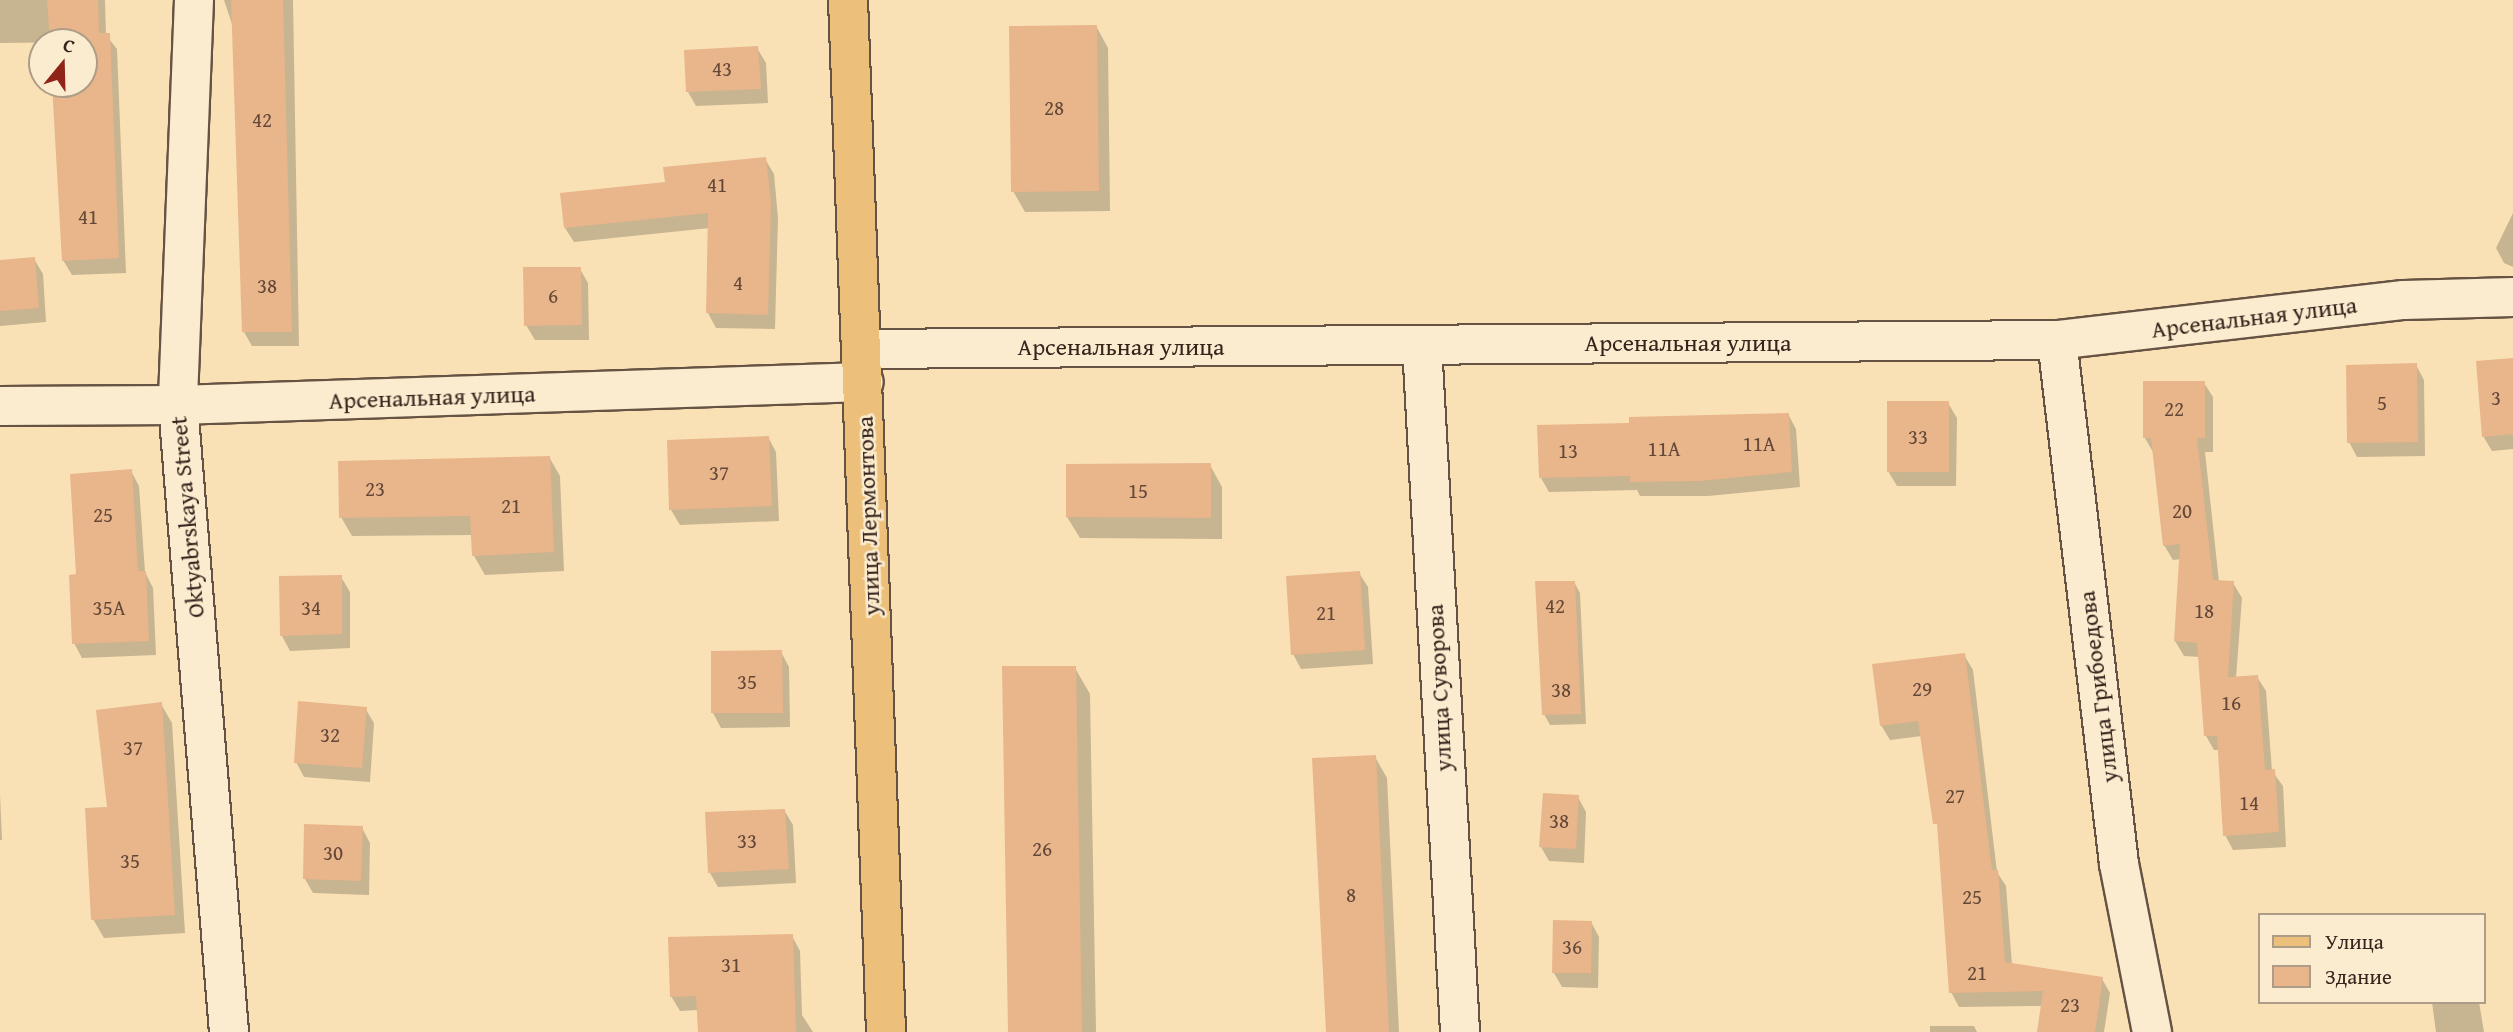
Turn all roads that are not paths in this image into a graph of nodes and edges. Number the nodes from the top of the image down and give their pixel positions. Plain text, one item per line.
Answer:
1 (194, 0) edge
2 (848, 0) edge
3 (2513, 297) edge
4 (2057, 340) junction
5 (1422, 345) junction
6 (862, 366) junction
7 (178, 405) junction
8 (0, 406) edge
9 (229, 1032) edge
10 (886, 1032) edge
11 (1460, 1032) edge
12 (2152, 1032) edge

1 - 7 street, Oktyabrskaya Street
2 - 6 main road, улица Лермонтова
3 - 4 street, Арсенальная улица
4 - 5 street, Арсенальная улица
4 - 12 street, улица Грибоедова
5 - 6 street, Арсенальная улица
5 - 11 street, улица Суворова
6 - 7 street, Арсенальная улица
6 - 10 main road, улица Лермонтова
7 - 8 street, Арсенальная улица
7 - 9 street, Oktyabrskaya Street

